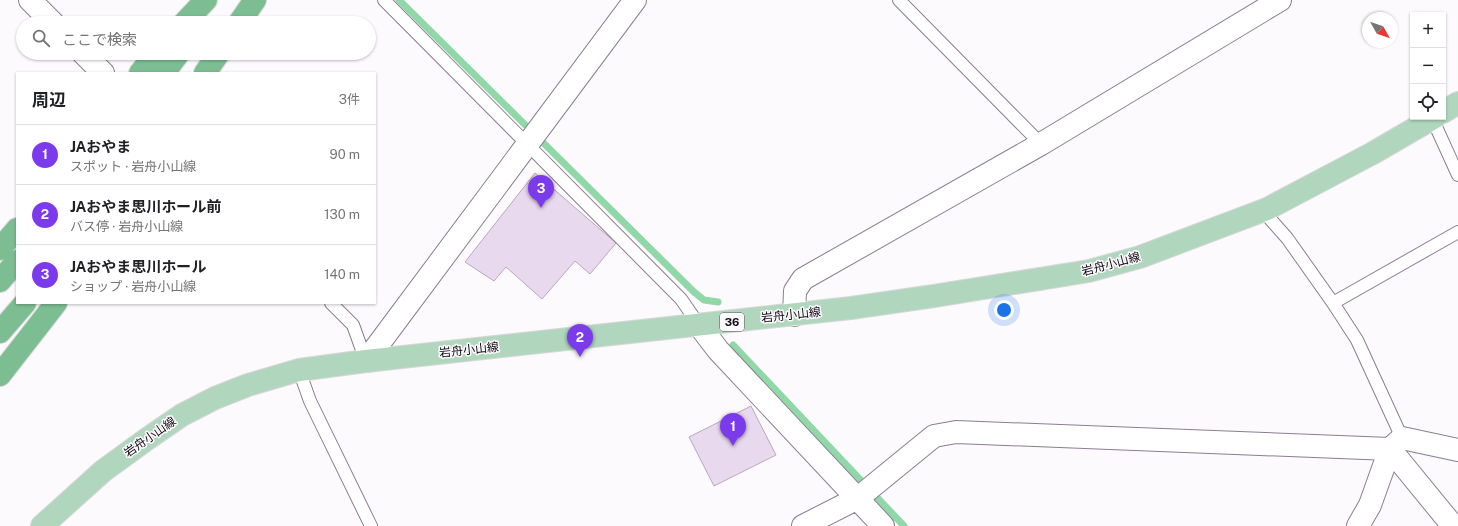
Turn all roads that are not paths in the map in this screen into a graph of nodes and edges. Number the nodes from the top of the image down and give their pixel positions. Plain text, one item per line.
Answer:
1 (30, 0) edge
2 (206, 0) edge
3 (216, 0) edge
4 (255, 0) edge
5 (384, 0) edge
6 (635, 0) edge
7 (899, 0) edge
8 (1280, 0) edge
9 (46, 16) edge
10 (191, 16) edge
11 (206, 16) edge
12 (244, 16) edge
13 (90, 60) edge
14 (150, 60) edge
15 (174, 60) edge
16 (214, 60) edge
17 (102, 72) edge
18 (141, 72) edge
19 (165, 72) edge
20 (206, 72) edge
21 (1458, 103) edge
22 (1446, 110) edge
23 (1430, 120) edge
24 (1438, 120) edge
25 (1041, 144) junction
26 (528, 145) junction
27 (1458, 175) edge
28 (1263, 211) junction
29 (16, 230) edge
30 (1458, 232) edge
31 (0, 249) edge
32 (16, 262) edge
33 (0, 281) edge
34 (1333, 303) junction
35 (23, 304) edge
36 (55, 304) edge
37 (332, 304) edge
38 (794, 315) junction
39 (699, 325) junction
40 (0, 332) edge
41 (366, 361) junction
42 (299, 370) junction
43 (0, 375) edge
44 (1396, 444) junction
45 (1458, 450) edge
46 (858, 498) junction
47 (42, 526) edge
48 (371, 526) edge
49 (803, 526) edge
50 (883, 526) edge
51 (1358, 526) edge
52 (1453, 526) edge

1 - 9 street
2 - 10 highway
3 - 11 highway
4 - 12 highway
5 - 26 lane
6 - 26 street
7 - 25 lane
8 - 25 street
13 - 17 street
14 - 18 highway
15 - 19 highway
16 - 20 highway
21 - 22 main road, 岩舟小山線 / 36
23 - 28 main road, 岩舟小山線 / 36
24 - 27 lane
25 - 38 street
26 - 39 lane
26 - 41 street
28 - 34 lane
28 - 38 main road, 岩舟小山線 / 36
29 - 31 highway
30 - 34 lane
32 - 33 highway
34 - 44 lane
35 - 40 highway
36 - 43 highway
37 - 41 lane
38 - 39 main road, 岩舟小山線 / 36
39 - 41 main road, 岩舟小山線 / 36
39 - 46 street
41 - 42 main road, 岩舟小山線 / 36
42 - 47 main road, 岩舟小山線 / 36
42 - 48 lane
44 - 45 street
44 - 46 street
44 - 51 street
44 - 52 street
46 - 49 street
46 - 50 street

